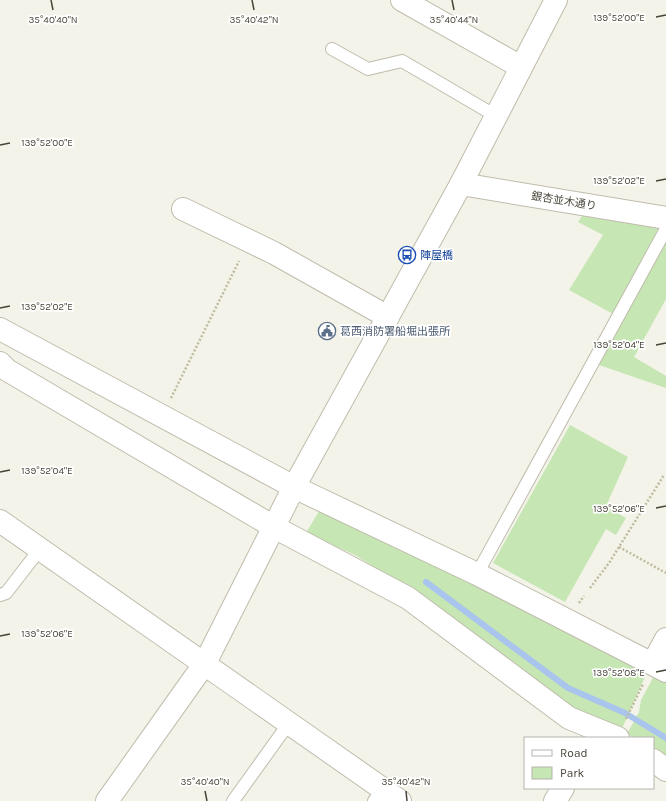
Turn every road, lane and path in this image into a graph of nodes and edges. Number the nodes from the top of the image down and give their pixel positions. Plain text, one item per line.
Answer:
1 (402, 0) edge
2 (556, 0) edge
3 (332, 49) dead end
4 (521, 67) junction
5 (496, 116) junction
6 (461, 184) junction
7 (183, 208) dead end
8 (666, 218) edge
9 (666, 230) edge
10 (249, 241) junction
11 (388, 317) junction
12 (0, 329) edge
13 (2, 371) edge
14 (169, 401) dead end
15 (664, 475) dead end
16 (294, 487) junction
17 (0, 521) edge
18 (274, 527) junction
19 (619, 547) junction
20 (40, 549) junction
21 (666, 573) edge
22 (477, 574) junction
23 (590, 588) dead end
24 (0, 595) edge
25 (666, 639) edge
26 (205, 663) junction
27 (659, 667) edge
28 (289, 723) junction
29 (607, 736) edge
30 (654, 761) edge
31 (666, 770) edge
32 (562, 789) edge
33 (385, 797) edge
34 (107, 801) edge
35 (233, 801) edge
36 (555, 801) edge

1 - 4 street
2 - 4 street
3 - 5 lane
4 - 5 street
5 - 6 street
6 - 8 street, 銀杏並木通り
6 - 11 street
7 - 10 street
9 - 22 lane
10 - 11 street
10 - 14 path
11 - 16 street
12 - 16 street
13 - 18 street
15 - 19 path
16 - 18 street
16 - 22 street
17 - 20 street
18 - 26 street
18 - 29 street
19 - 21 path
19 - 23 path
20 - 24 lane
20 - 26 street
22 - 27 street
25 - 27 street
26 - 28 street
26 - 34 street
27 - 29 path
28 - 33 street
28 - 35 lane
30 - 31 street
32 - 36 street

